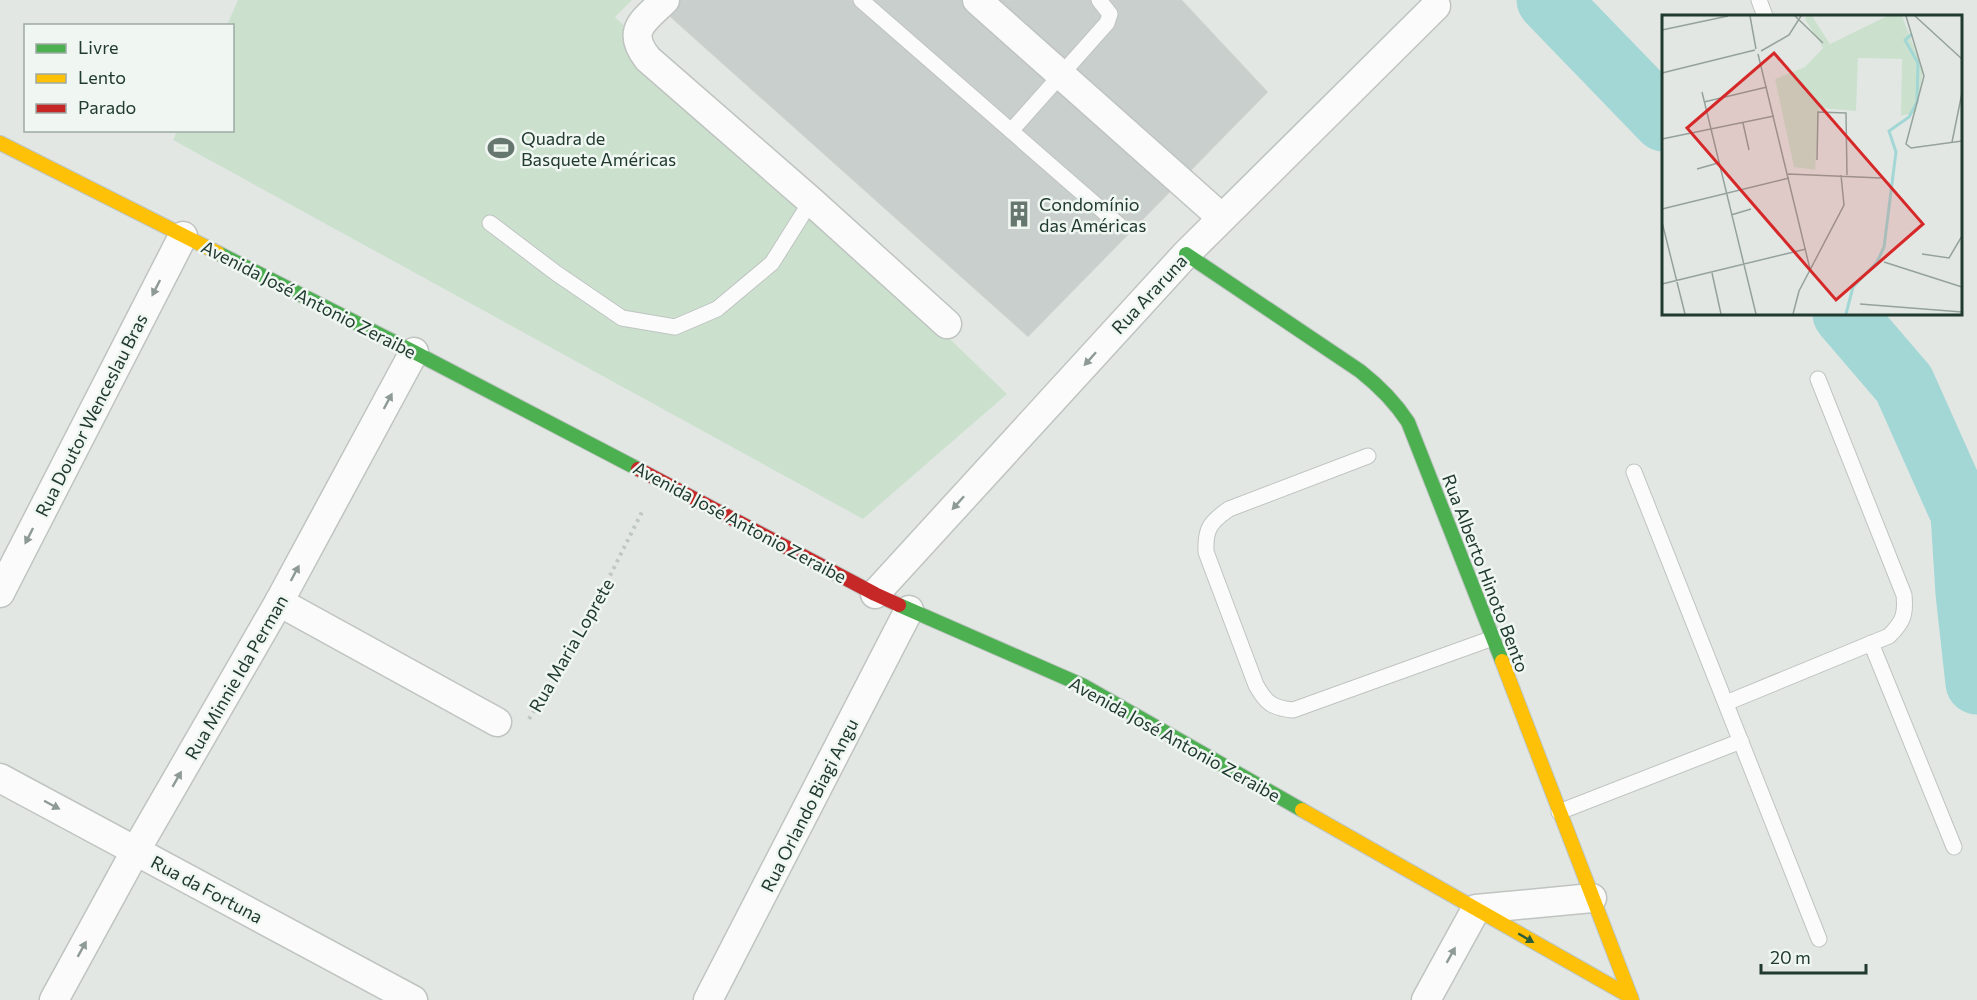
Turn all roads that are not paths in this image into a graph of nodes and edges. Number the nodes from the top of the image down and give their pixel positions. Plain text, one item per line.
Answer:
1 (665, 0) edge
2 (861, 0) edge
3 (976, 0) edge
4 (1099, 0) edge
5 (1759, 0) edge
6 (1436, 6) dead end
7 (1765, 15) edge
8 (1060, 75) junction
9 (1011, 131) junction
10 (0, 143) edge
11 (811, 201) junction
12 (1222, 218) junction
13 (490, 223) dead end
14 (1119, 225) dead end
15 (183, 236) junction
16 (1186, 254) junction
17 (947, 324) dead end
18 (414, 352) junction
19 (1818, 379) dead end
20 (1368, 456) dead end
21 (1634, 472) dead end
22 (0, 593) edge
23 (875, 594) junction
24 (279, 602) junction
25 (909, 609) junction
26 (1493, 638) junction
27 (1871, 643) junction
28 (1726, 703) junction
29 (496, 722) road end
30 (1741, 741) junction
31 (0, 778) edge
32 (1558, 812) junction
33 (1954, 847) dead end
34 (136, 850) junction
35 (1592, 898) junction
36 (1476, 909) junction
37 (1819, 939) dead end
38 (403, 998) edge
39 (1631, 999) edge
40 (54, 1000) edge
41 (708, 1000) edge
42 (1426, 1000) edge

1 - 11 street
2 - 9 lane
3 - 8 street
4 - 8 lane
5 - 7 lane
6 - 12 street, Rua Araruna
8 - 9 lane
8 - 12 street
9 - 14 lane
10 - 15 street, Avenida José Antonio Zeraibe
11 - 13 lane
11 - 17 street
12 - 16 street, Rua Araruna
15 - 18 street, Avenida José Antonio Zeraibe
15 -> 22 street, Rua Doutor Wenceslau Bras
16 -> 23 street, Rua Araruna
16 - 26 street, Rua Alberto Hinoto Bento
18 - 23 street, Avenida José Antonio Zeraibe
24 -> 18 street, Rua Minnie Ida Perman
19 - 27 lane
20 - 26 lane
21 - 28 lane
23 - 25 street, Avenida José Antonio Zeraibe
24 - 29 street
34 -> 24 street, Rua Minnie Ida Perman
25 - 36 street, Avenida José Antonio Zeraibe
25 - 41 street, Rua Orlando Biagi Angu
26 - 32 street, Rua Alberto Hinoto Bento
27 - 28 lane
27 - 33 lane
28 - 30 lane
30 - 32 lane
30 - 37 lane
31 -> 34 street, Rua da Fortuna
32 - 35 street, Rua Alberto Hinoto Bento
34 - 38 street, Rua da Fortuna
40 -> 34 street, Rua Minnie Ida Perman
35 - 36 street
35 - 39 street, Rua Alberto Hinoto Bento
36 -> 39 street, Avenida José Antonio Zeraibe
42 -> 36 street

